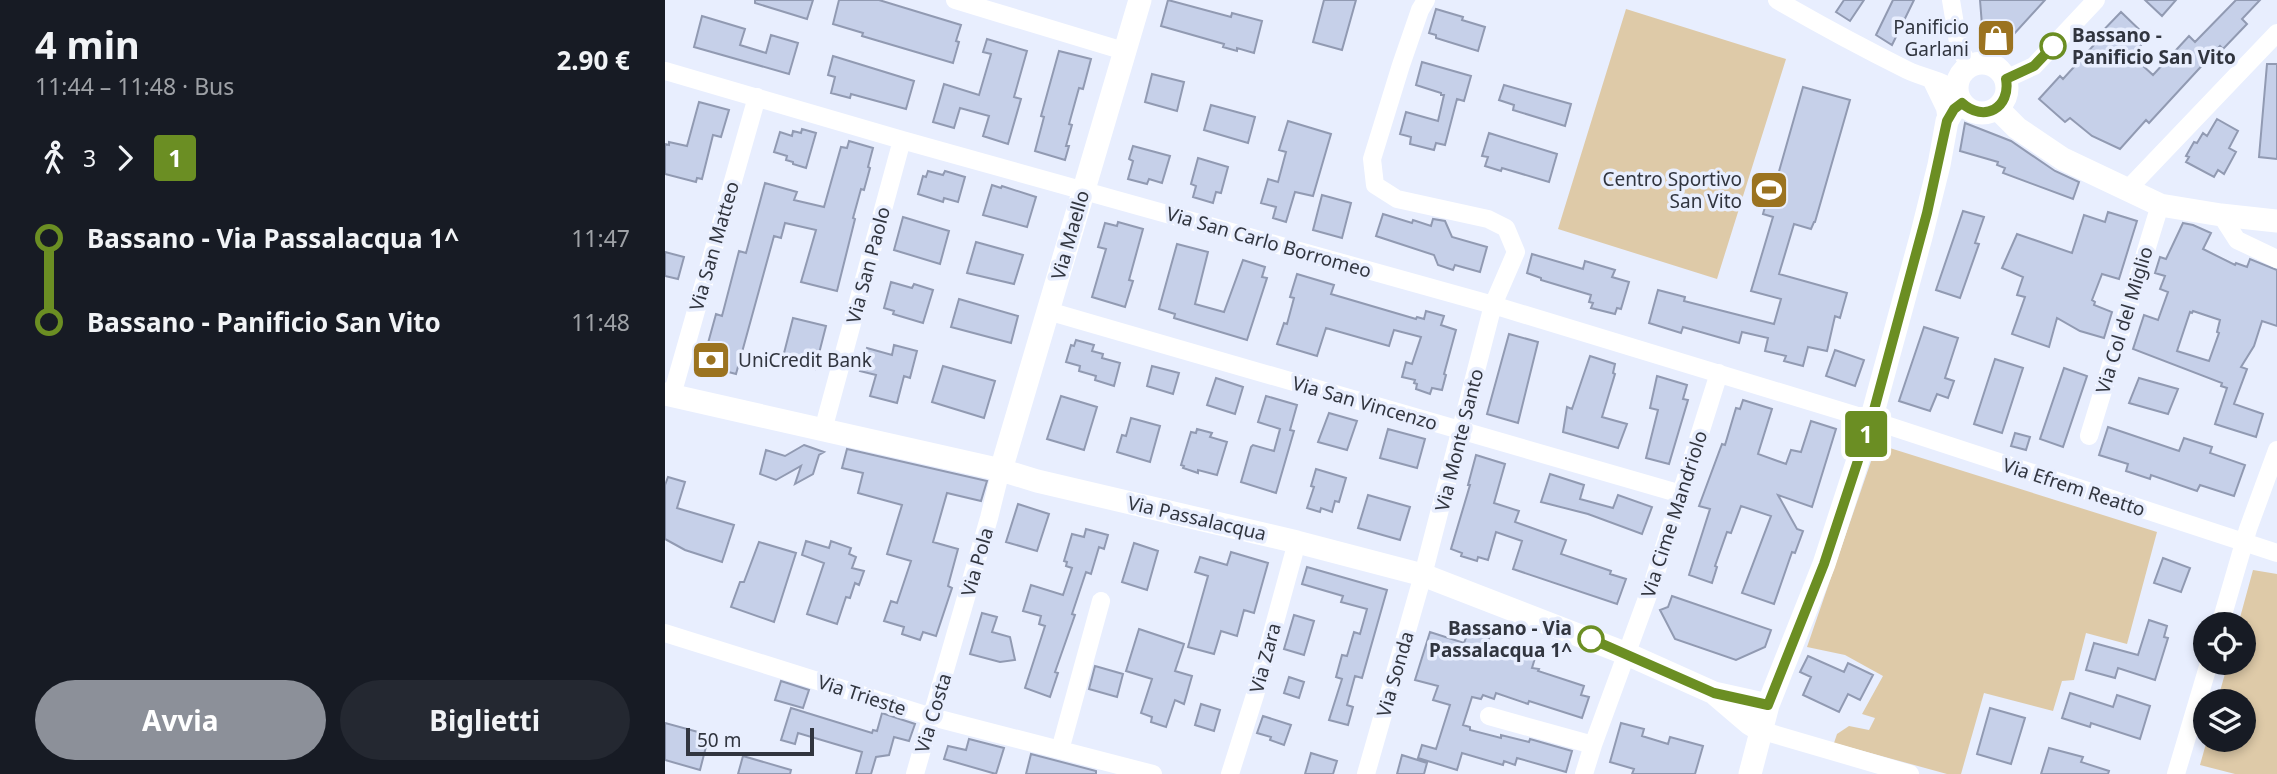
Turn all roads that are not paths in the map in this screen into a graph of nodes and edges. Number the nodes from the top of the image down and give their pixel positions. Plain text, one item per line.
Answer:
1 (1140, 0) edge
2 (1426, 0) edge
3 (1777, 0) edge
4 (1951, 0) edge
5 (2096, 0) edge
6 (963, 1) edge
7 (2277, 33) edge
8 (1124, 51) junction
9 (665, 71) edge
10 (2006, 79) junction
11 (1954, 83) junction
12 (757, 97) junction
13 (1997, 108) junction
14 (1947, 121) junction
15 (902, 140) junction
16 (1083, 190) junction
17 (2128, 190) junction
18 (2160, 205) junction
19 (2221, 215) junction
20 (2277, 221) edge
21 (2277, 259) edge
22 (1493, 305) junction
23 (1048, 311) junction
24 (1719, 373) junction
25 (669, 395) edge
26 (1871, 421) junction
27 (823, 430) junction
28 (1462, 431) junction
29 (2088, 436) dead end
30 (2277, 450) edge
31 (1001, 470) junction
32 (1681, 494) junction
33 (1297, 542) junction
34 (2244, 543) junction
35 (2277, 553) edge
36 (1423, 575) junction
37 (1101, 601) dead end
38 (2224, 612) edge
39 (665, 633) edge
40 (951, 653) joint
41 (1627, 654) junction
42 (2205, 675) edge
43 (1714, 693) junction
44 (1768, 705) junction
45 (1489, 716) dead end
46 (932, 717) junction
47 (1760, 730) junction
48 (1593, 746) junction
49 (1060, 750) junction
50 (915, 774) edge
51 (1153, 774) edge
52 (1230, 774) edge
53 (1366, 774) edge
54 (1584, 774) edge
55 (1750, 774) edge
56 (1910, 774) edge
57 (2176, 774) edge

1 - 8 street, Via Maello
2 - 22 street, Via Monte Santo
3 - 11 street
4 - 11 street
5 - 10 street
6 - 8 street
7 - 17 street
8 - 16 street, Via Maello
9 - 12 street, Via San Carlo Borromeo
10 - 11 street
10 - 13 street
11 - 13 street
11 - 14 street
11 - 14 street
12 - 15 street, Via San Carlo Borromeo
12 - 25 street, Via San Matteo
13 - 17 street
14 - 26 street
15 - 16 street, Via San Carlo Borromeo
15 - 27 street, Via San Paolo
16 - 22 street, Via San Carlo Borromeo
16 - 23 street, Via Maello
17 - 18 street
18 - 19 street
18 - 29 street, Via Col del Miglio
19 - 20 street
19 - 21 street
22 - 24 street, Via San Carlo Borromeo
22 - 28 street, Via Monte Santo
23 - 28 street, Via San Vincenzo
23 - 31 street, Via Maello
24 - 26 street, Via San Carlo Borromeo
24 - 32 street, Via Cime Mandriolo
25 - 27 street, Via Passalacqua
26 - 34 street, Via Efrem Reatto
26 - 44 street
27 - 31 street, Via Passalacqua
28 - 32 street, Via San Vincenzo
28 - 36 street, Via Monte Santo
30 - 34 street
31 - 33 street, Via Passalacqua
31 - 40 street, Via Pola
32 - 41 street, Via Cime Mandriolo
33 - 36 street, Via Passalacqua
33 - 52 street, Via Zara
34 - 35 street, Via Efrem Reatto
34 - 38 street
36 - 41 street, Via Passalacqua
36 - 53 street, Via Sonda
37 - 49 street
39 - 46 street, Via Trieste
40 - 46 street, Via Costa
41 - 43 street, Via Passalacqua
41 - 48 street, Via Cime Mandriolo
42 - 57 street
43 - 44 street
43 - 47 street
44 - 47 street
45 - 48 street
46 - 49 street, Via Trieste
46 - 50 street, Via Costa
47 - 55 street
47 - 56 street
48 - 54 street, Via Cime Mandriolo
49 - 51 street, Via Trieste

